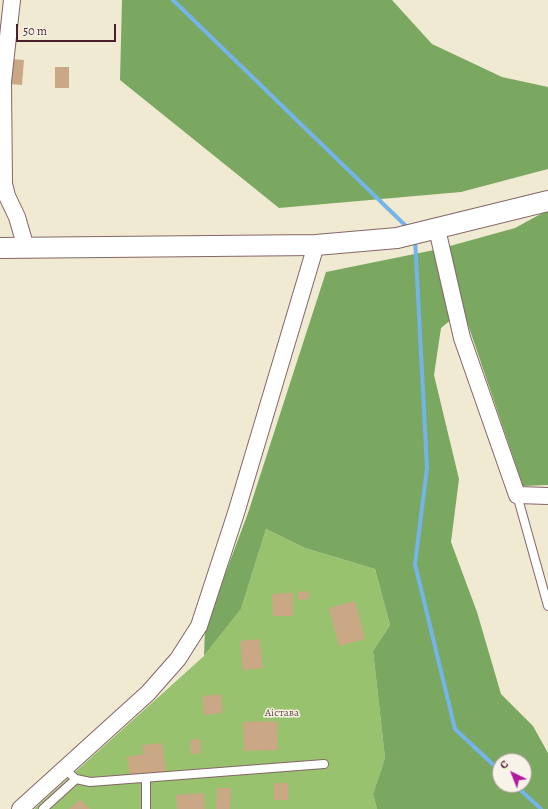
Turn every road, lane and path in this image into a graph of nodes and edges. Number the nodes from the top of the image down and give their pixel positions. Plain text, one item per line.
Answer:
1 (12, 0) edge
2 (548, 201) edge
3 (437, 229) junction
4 (316, 245) junction
5 (0, 248) edge
6 (26, 248) junction
7 (517, 495) junction
8 (548, 496) edge
9 (548, 606) edge
10 (324, 764) dead end
11 (70, 774) junction
12 (146, 778) junction
13 (20, 809) edge
14 (43, 809) edge
15 (146, 809) edge

1 - 6 street
2 - 3 street
3 - 4 street
3 - 7 street
4 - 6 street
4 - 11 street
5 - 6 street
7 - 8 street
7 - 9 lane
10 - 12 lane
11 - 12 lane
11 - 13 street
11 - 14 lane
12 - 15 lane

